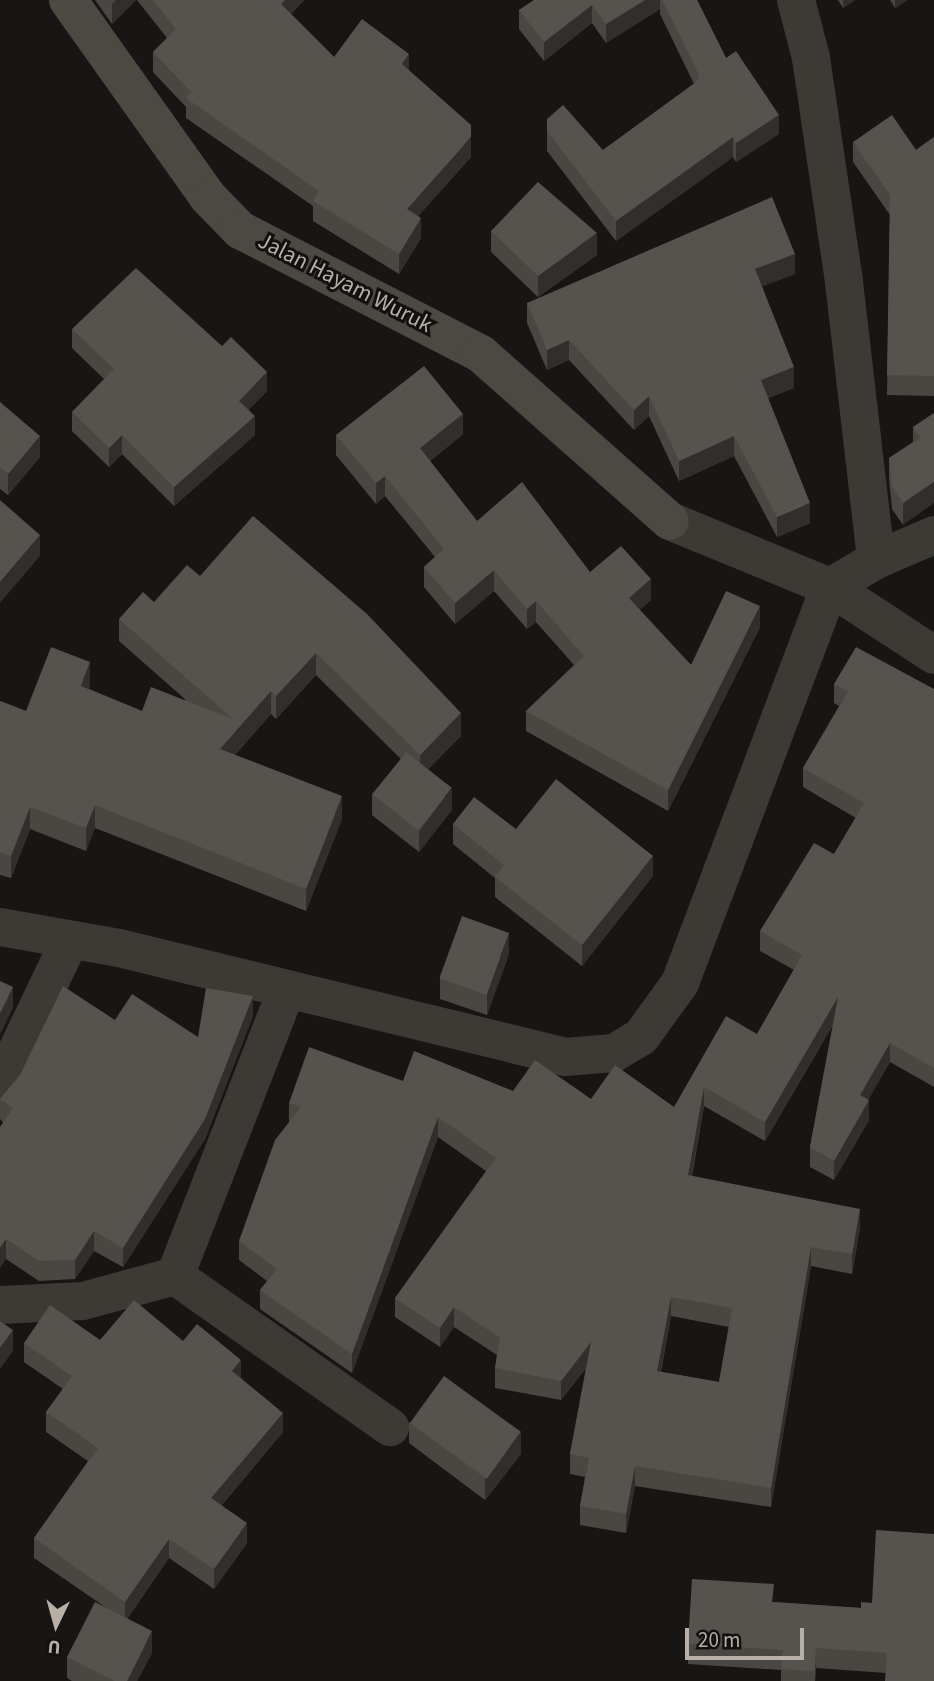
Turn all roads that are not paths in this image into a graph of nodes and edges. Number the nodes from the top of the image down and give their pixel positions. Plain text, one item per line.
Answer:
1 (68, 0) edge
2 (796, 0) edge
3 (934, 535) edge
4 (876, 560) junction
5 (830, 587) junction
6 (934, 655) edge
7 (0, 927) edge
8 (69, 942) junction
9 (287, 989) junction
10 (0, 1086) edge
11 (175, 1276) junction
12 (0, 1305) edge
13 (390, 1427) dead end

1 - 5 street, Jalan Hayam Wuruk
2 - 4 street
3 - 4 street
4 - 5 street
5 - 6 street
5 - 9 street
7 - 8 street
8 - 9 street
8 - 10 street
9 - 11 street
11 - 12 street
11 - 13 street

